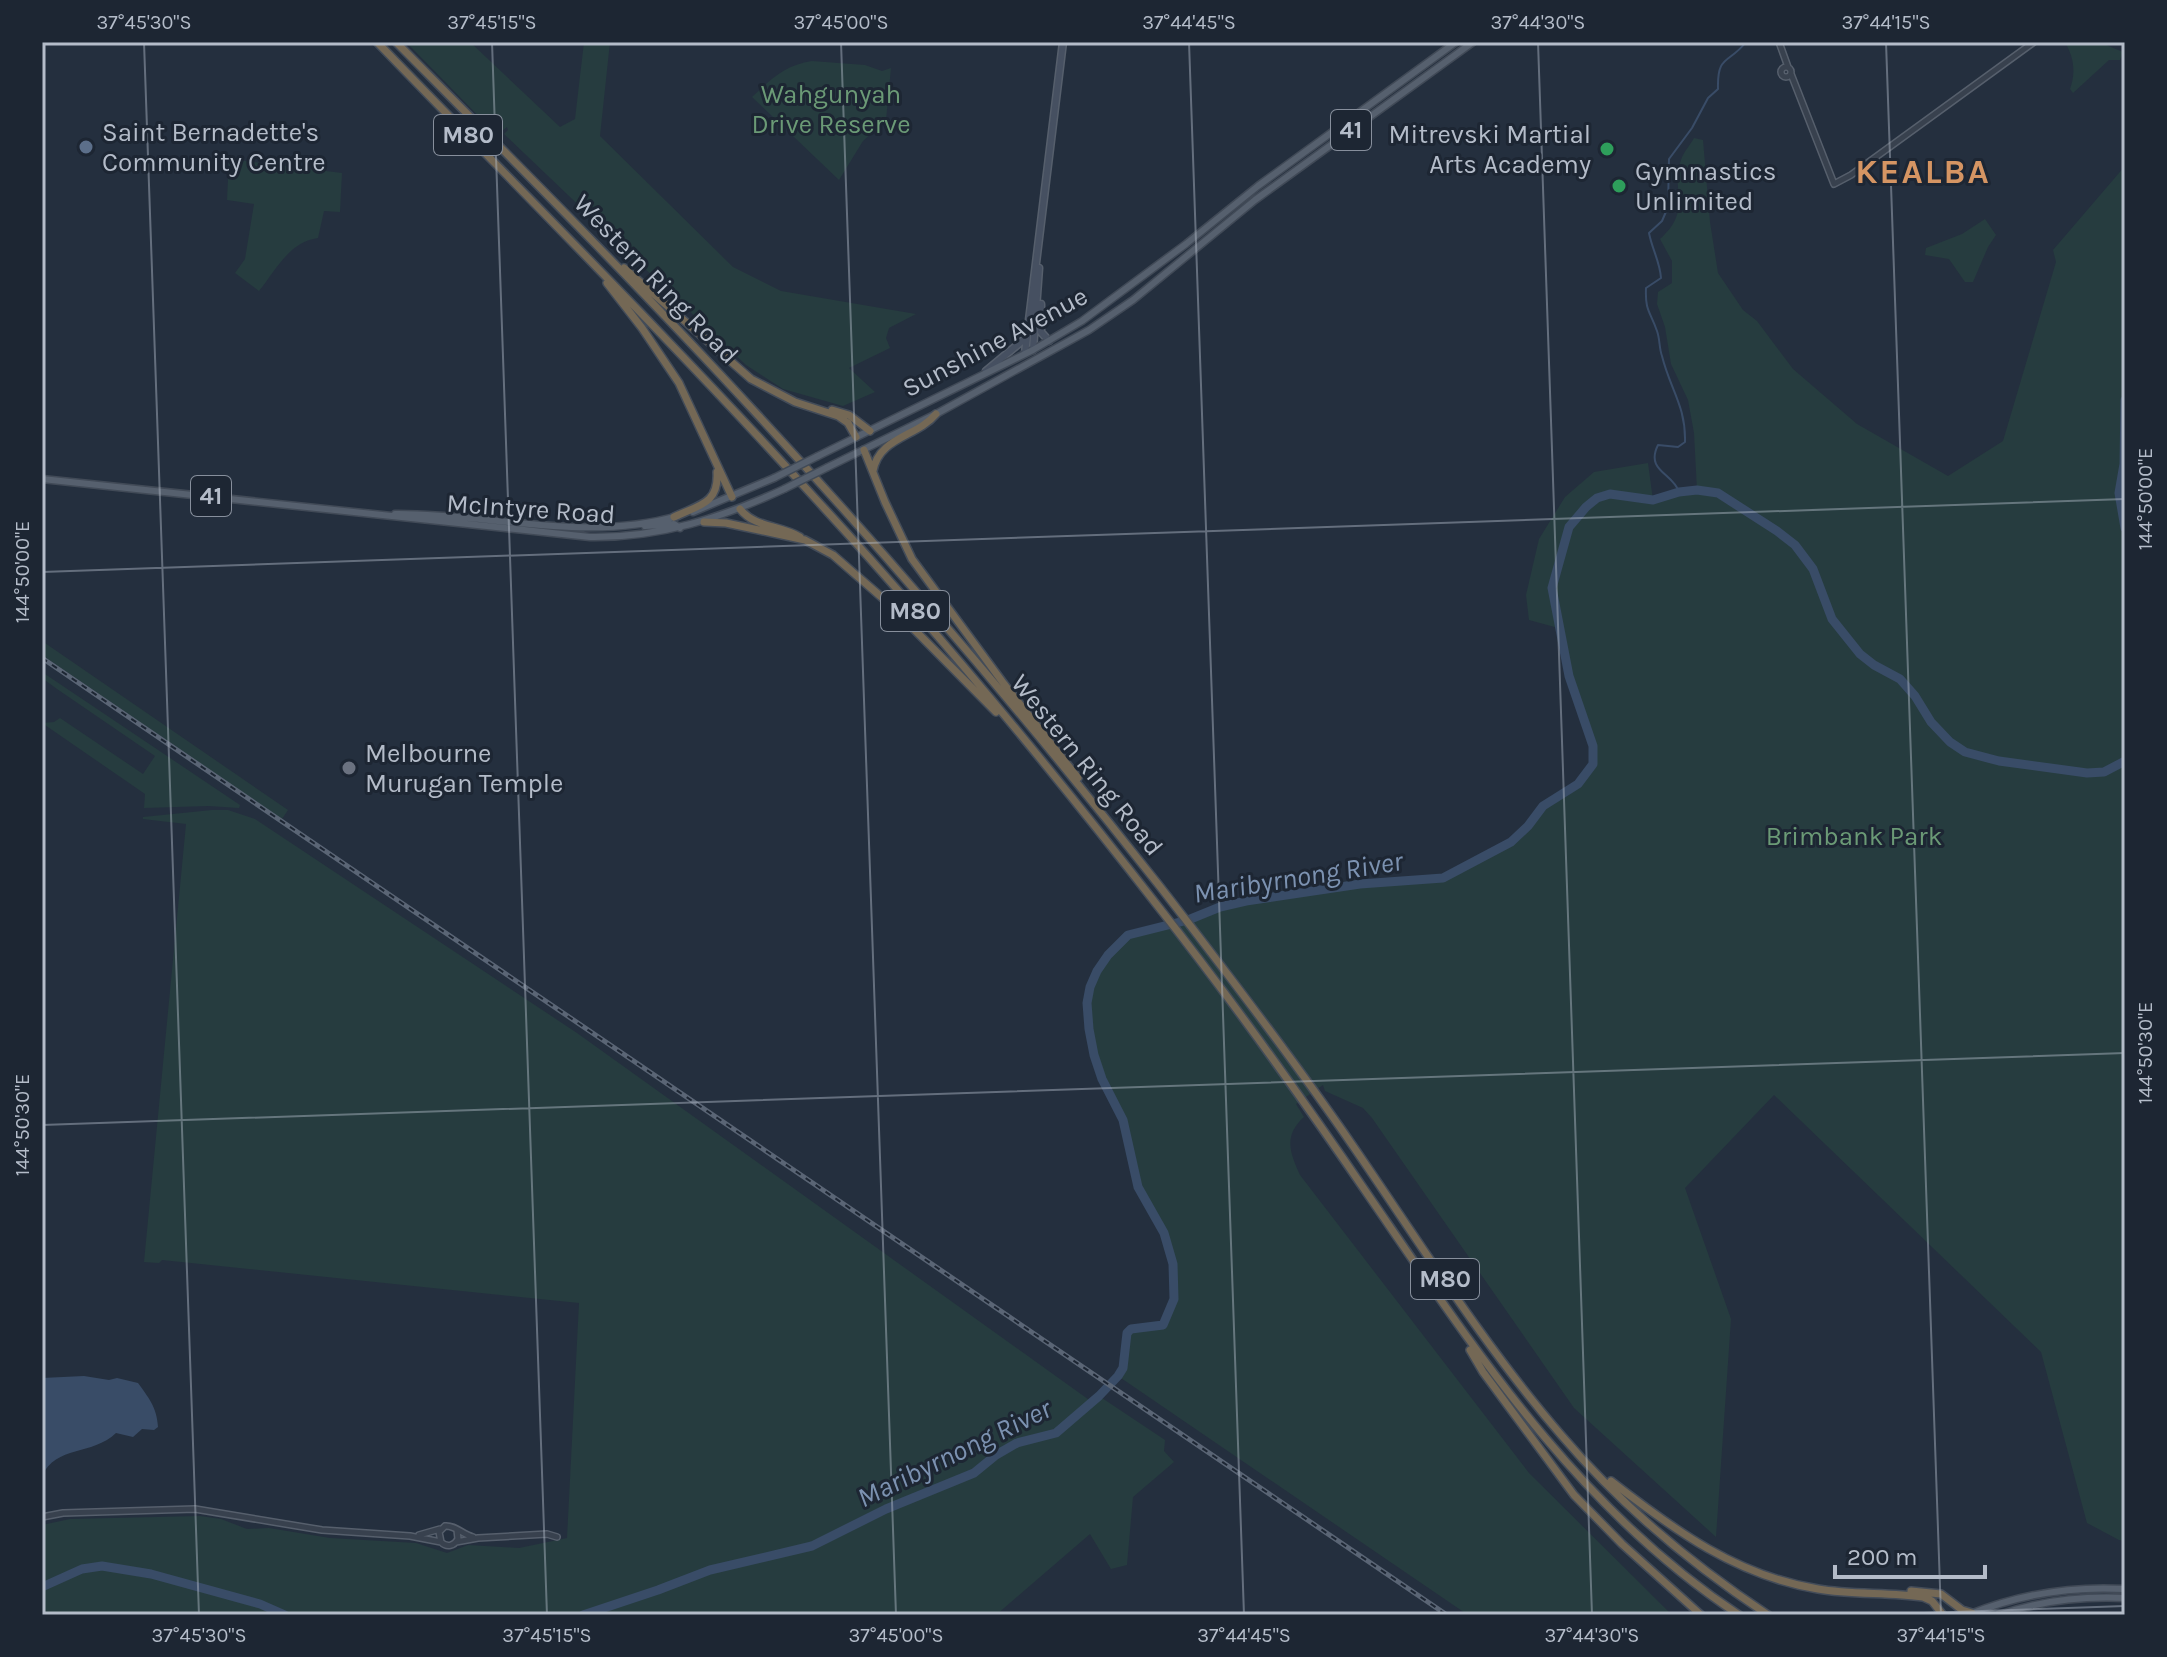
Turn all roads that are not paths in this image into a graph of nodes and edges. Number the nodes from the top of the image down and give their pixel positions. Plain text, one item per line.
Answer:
1 (377, 42) edge
2 (396, 42) edge
3 (1063, 42) edge
4 (1459, 42) edge
5 (1473, 42) edge
6 (1779, 42) edge
7 (2034, 42) edge
8 (1377, 112) junction
9 (1322, 138) junction
10 (559, 227) junction
11 (1222, 227) junction
12 (586, 235) junction
13 (1040, 245) junction
14 (1177, 251) junction
15 (1038, 285) junction
16 (1027, 337) junction
17 (1049, 341) junction
18 (1029, 352) junction
19 (1031, 363) junction
20 (1024, 367) junction
21 (984, 373) junction
22 (795, 402) junction
23 (936, 414) junction
24 (870, 431) junction
25 (856, 437) junction
26 (864, 450) junction
27 (716, 468) junction
28 (873, 471) junction
29 (42, 479) edge
30 (732, 497) junction
31 (740, 509) junction
32 (380, 514) junction
33 (674, 517) junction
34 (704, 522) junction
35 (632, 525) junction
36 (621, 527) junction
37 (680, 528) junction
38 (621, 537) junction
39 (805, 540) junction
40 (1018, 707) junction
41 (1013, 727) junction
42 (1456, 1324) junction
43 (1584, 1460) junction
44 (42, 1517) edge
45 (440, 1529) junction
46 (457, 1530) junction
47 (410, 1536) junction
48 (557, 1537) dead end
49 (478, 1538) junction
50 (441, 1542) junction
51 (456, 1542) junction
52 (2125, 1589) edge
53 (1861, 1593) junction
54 (2125, 1598) edge
55 (1970, 1614) edge
56 (1701, 1615) edge
57 (1739, 1615) edge
58 (1768, 1615) edge
59 (1943, 1615) edge
60 (1999, 1615) edge

1 - 10 highway, Western Ring Road / M80
2 - 12 highway, Western Ring Road / M80
3 - 13 main road
4 - 9 main road, Sunshine Avenue / 41
5 - 8 main road, Sunshine Avenue / 41
6 - 7 street
8 - 9 main road
8 - 11 main road, Sunshine Avenue / 41
9 - 14 main road, Sunshine Avenue / 41
10 - 27 highway
10 - 41 highway, Western Ring Road / M80
11 - 14 main road
11 - 19 main road, Sunshine Avenue / 41
12 - 22 highway
12 - 40 highway, Western Ring Road / M80
13 - 15 main road
13 - 16 main road
14 - 17 main road, Sunshine Avenue / 41
15 - 17 main road
15 - 18 main road
16 - 18 main road
16 - 21 main road
17 - 18 main road, Sunshine Avenue / 41
18 - 19 main road
18 - 20 main road
18 - 21 main road, Sunshine Avenue / 41
19 - 20 main road, Sunshine Avenue / 41
20 - 23 main road, Sunshine Avenue / 41
21 - 24 main road, Sunshine Avenue / 41
22 - 24 highway
22 - 25 highway
23 - 26 main road, Sunshine Avenue / 41
23 - 28 highway
24 - 25 main road, Sunshine Avenue / 41
25 - 26 main road
25 - 30 main road, Sunshine Avenue / 41, bridge
26 - 28 highway
26 - 31 main road, Sunshine Avenue / 41, bridge
27 - 30 highway
27 - 33 highway
28 - 40 highway
29 - 32 main road, McIntyre Road / 41
30 - 31 main road
30 - 33 main road, Sunshine Avenue / 41
31 - 34 main road, Sunshine Avenue / 41
31 - 39 highway
32 - 36 main road, McIntyre Road / 41
32 - 38 main road, McIntyre Road / 41
33 - 35 main road, Sunshine Avenue / 41
34 - 37 main road, Sunshine Avenue / 41
34 - 39 highway
35 - 36 main road, McIntyre Road / 41
35 - 37 main road
36 - 38 main road
37 - 38 main road, McIntyre Road / 41
39 - 41 highway
40 - 43 highway, Western Ring Road / M80
41 - 42 highway, Western Ring Road / M80
42 - 56 highway
42 - 57 highway, Western Ring Road / M80
43 - 53 highway
43 - 58 highway, Western Ring Road / M80
44 - 47 street
45 - 46 street
45 - 47 street
45 - 50 street
46 - 49 street
46 - 51 street
47 - 50 street
48 - 49 street
49 - 51 street
50 - 51 street
52 - 55 main road
53 - 55 highway
53 - 59 highway
54 - 60 main road

